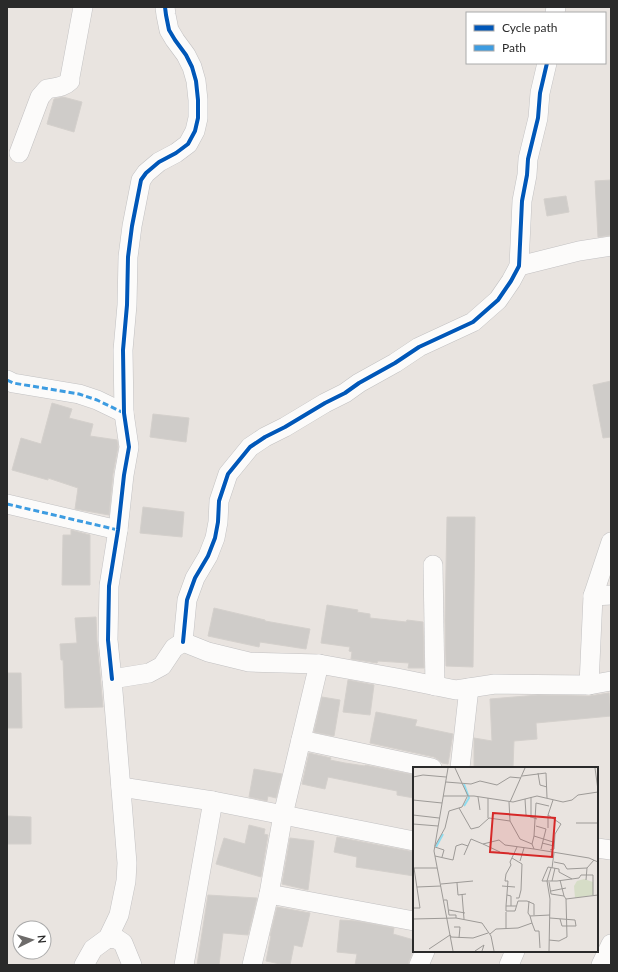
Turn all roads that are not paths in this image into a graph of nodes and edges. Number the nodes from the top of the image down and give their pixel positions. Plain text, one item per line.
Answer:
1 (83, 7) edge
2 (165, 7) edge
3 (547, 64) edge
4 (19, 153) dead end
5 (611, 246) edge
6 (519, 266) junction
7 (7, 380) edge
8 (124, 412) junction
9 (7, 504) edge
10 (118, 530) junction
11 (611, 542) edge
12 (433, 565) dead end
13 (602, 596) edge
14 (183, 642) junction
15 (319, 664) junction
16 (112, 679) junction
17 (611, 682) edge
18 (590, 685) junction
19 (435, 686) junction
20 (469, 688) junction
21 (301, 740) junction
22 (427, 767) edge
23 (460, 767) edge
24 (122, 787) junction
25 (213, 801) junction
26 (284, 815) junction
27 (413, 841) edge
28 (598, 848) edge
29 (611, 850) edge
30 (269, 894) junction
31 (413, 922) edge
32 (108, 938) junction
33 (611, 944) edge
34 (424, 952) edge
35 (515, 952) edge
36 (84, 965) edge
37 (132, 965) edge
38 (184, 965) edge
39 (252, 965) edge
40 (418, 965) edge
41 (509, 965) edge
42 (601, 965) edge

1 - 4 street
2 - 8 street
3 - 6 street
5 - 6 street
6 - 14 street
7 - 8 street
8 - 10 street
9 - 10 street
10 - 16 street
11 - 13 street
12 - 19 street
13 - 18 street
14 - 15 street
14 - 16 street
15 - 19 street
15 - 21 street
16 - 24 street
17 - 18 street
18 - 20 street
19 - 20 street
20 - 23 street
21 - 22 street
21 - 26 street
24 - 25 street
24 - 32 street
25 - 26 street
25 - 38 street
26 - 27 street
26 - 30 street
28 - 29 street
30 - 31 street
30 - 39 street
32 - 36 street
32 - 37 street
33 - 42 street
34 - 40 street
35 - 41 street

